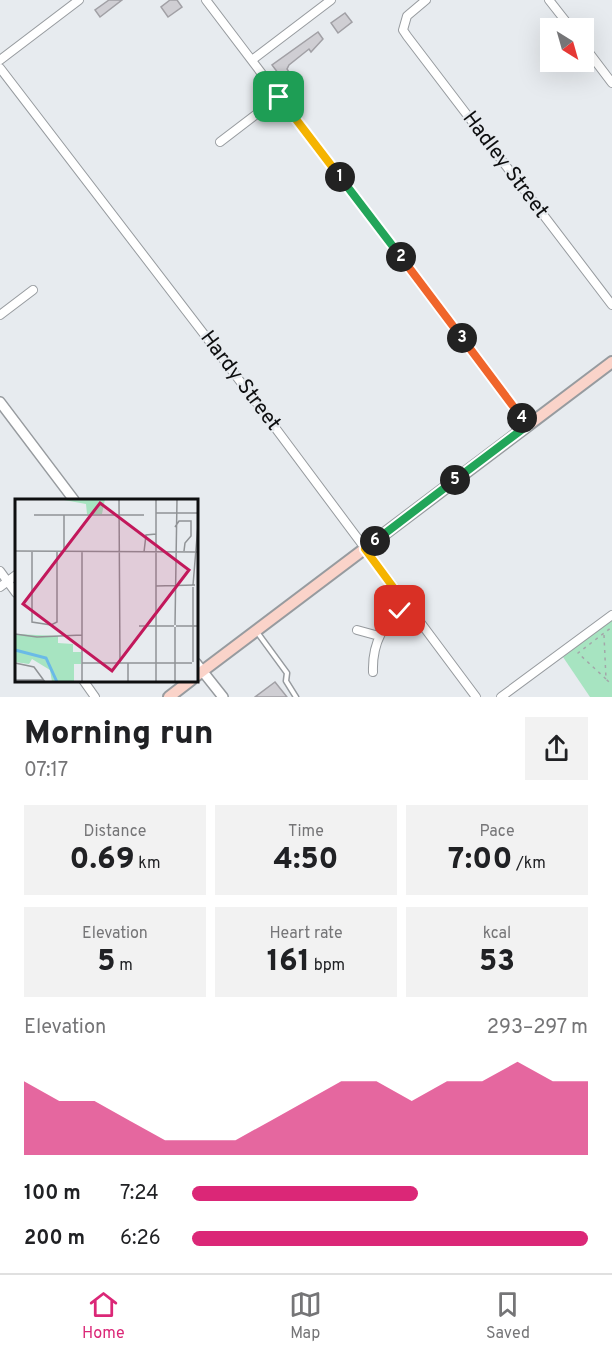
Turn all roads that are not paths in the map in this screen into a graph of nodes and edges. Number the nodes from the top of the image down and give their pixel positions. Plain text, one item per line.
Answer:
1 (79, 0) edge
2 (206, 0) edge
3 (331, 0) edge
4 (426, 0) edge
5 (549, 0) edge
6 (563, 18) edge
7 (594, 59) edge
8 (0, 60) edge
9 (252, 60) junction
10 (0, 68) edge
11 (612, 83) edge
12 (279, 97) junction
13 (220, 142) dead end
14 (33, 290) dead end
15 (612, 306) edge
16 (0, 315) edge
17 (610, 368) edge
18 (0, 402) edge
19 (528, 425) junction
20 (73, 499) edge
21 (365, 549) junction
22 (0, 571) edge
23 (15, 576) edge
24 (8, 582) junction
25 (0, 587) edge
26 (15, 592) edge
27 (407, 606) junction
28 (612, 615) edge
29 (357, 630) dead end
30 (256, 631) junction
31 (379, 636) junction
32 (199, 670) edge
33 (373, 672) dead end
34 (84, 682) edge
35 (189, 682) edge
36 (95, 697) edge
37 (169, 697) edge
38 (222, 697) edge
39 (296, 697) edge
40 (476, 697) edge
41 (501, 697) edge

1 - 8 street
2 - 9 street
3 - 9 street
4 - 15 street, Hadley Street
5 - 6 street
7 - 11 street
9 - 12 street
10 - 21 street, Hardy Street
12 - 13 street
12 - 19 street
14 - 16 street
17 - 19 main road
18 - 20 street
19 - 21 main road
21 - 27 street, Hardy Street
21 - 30 main road
22 - 24 street
23 - 24 street
24 - 25 street
24 - 26 street
27 - 31 street
27 - 40 street, Hardy Street
28 - 41 street
29 - 31 street
30 - 32 main road
30 - 39 lane
31 - 33 street
32 - 38 street
34 - 36 street
35 - 37 main road

